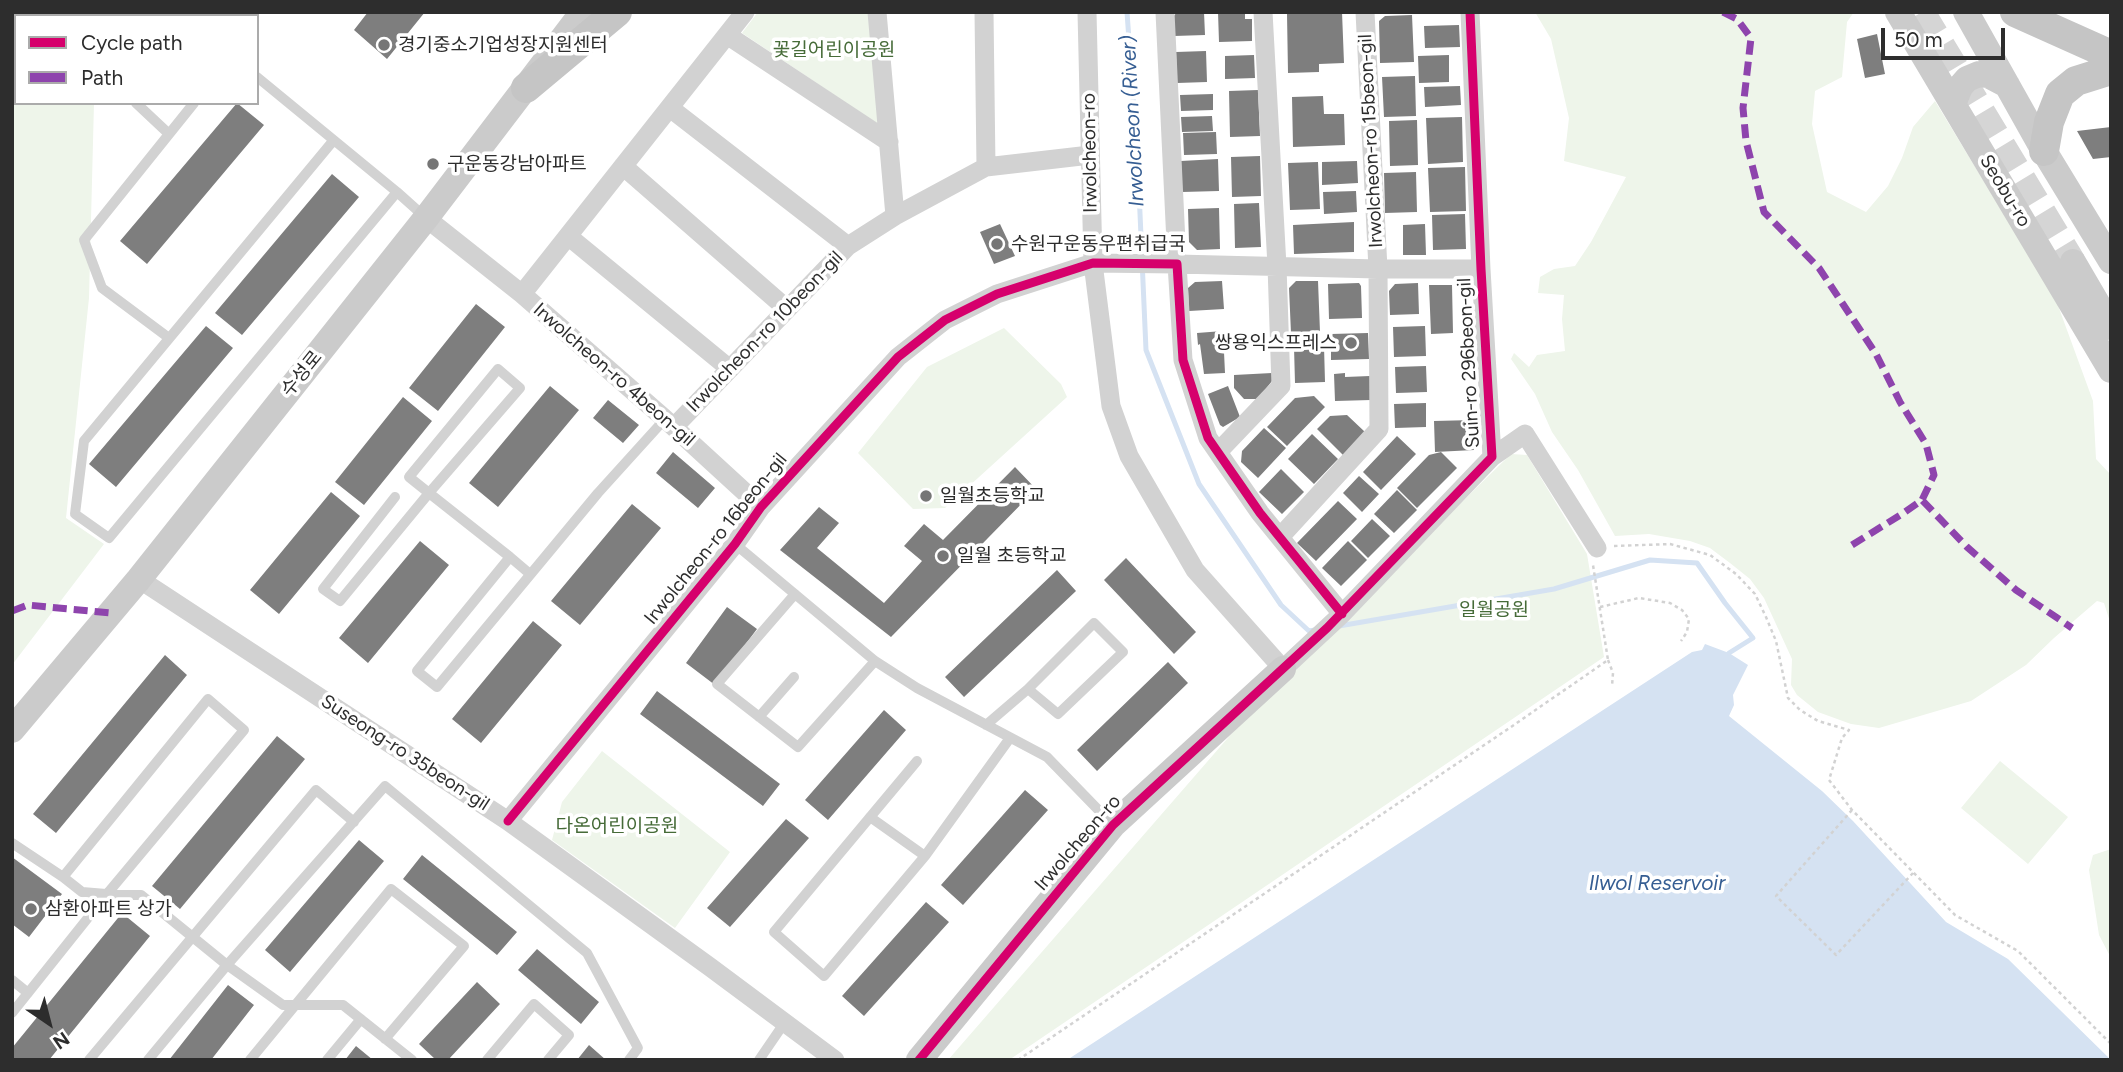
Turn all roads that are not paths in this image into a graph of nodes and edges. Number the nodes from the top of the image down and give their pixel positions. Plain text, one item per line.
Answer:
1 (583, 12) edge
2 (617, 12) edge
3 (745, 12) edge
4 (877, 12) edge
5 (984, 12) edge
6 (1087, 12) edge
7 (1165, 12) edge
8 (1263, 12) edge
9 (1365, 12) edge
10 (1470, 12) edge
11 (1898, 12) edge
12 (1966, 12) edge
13 (2015, 12) edge
14 (727, 35) junction
15 (2111, 55) edge
16 (2111, 70) edge
17 (259, 79) edge
18 (2007, 85) junction
19 (526, 89) junction
20 (1953, 104) junction
21 (138, 105) edge
22 (192, 105) edge
23 (670, 108) junction
24 (169, 134) junction
25 (333, 141) junction
26 (888, 142) junction
27 (2044, 150) junction
28 (1090, 155) junction
29 (623, 166) junction
30 (986, 167) junction
31 (397, 192) junction
32 (895, 216) junction
33 (426, 218) junction
34 (568, 236) junction
35 (848, 246) junction
36 (2111, 261) edge
37 (1093, 263) junction
38 (1177, 264) junction
39 (1277, 267) junction
40 (1481, 269) junction
41 (1378, 270) junction
42 (522, 294) junction
43 (2111, 300) edge
44 (787, 309) junction
45 (2111, 327) edge
46 (169, 338) junction
47 (730, 369) junction
48 (2111, 370) edge
49 (669, 423) junction
50 (1218, 452) junction
51 (1492, 457) junction
52 (429, 493) junction
53 (395, 497) dead end
54 (761, 507) junction
55 (1280, 537) junction
56 (735, 544) junction
57 (1597, 548) road end
58 (510, 557) junction
59 (530, 574) junction
60 (139, 579) junction
61 (795, 594) junction
62 (1342, 614) junction
63 (1292, 660) junction
64 (875, 661) junction
65 (793, 677) dead end
66 (1028, 688) junction
67 (759, 717) junction
68 (986, 725) junction
69 (12, 730) edge
70 (1010, 738) junction
71 (917, 761) dead end
72 (870, 817) junction
73 (508, 821) junction
74 (354, 822) junction
75 (1113, 825) junction
76 (12, 843) edge
77 (925, 856) junction
78 (63, 877) junction
79 (107, 894) junction
80 (193, 935) junction
81 (227, 965) junction
82 (12, 980) edge
83 (29, 993) junction
84 (296, 1005) junction
85 (12, 1013) edge
86 (361, 1018) junction
87 (785, 1022) junction
88 (385, 1039) junction
89 (409, 1059) edge
90 (89, 1060) edge
91 (148, 1060) edge
92 (250, 1060) edge
93 (327, 1060) edge
94 (487, 1060) edge
95 (548, 1060) edge
96 (629, 1060) edge
97 (759, 1060) edge
98 (835, 1060) edge
99 (919, 1060) edge

1 - 19 street, 수성로
2 - 19 main road
3 - 14 street, Irwolcheon-ro 4beon-gil
4 - 26 street
5 - 30 street
6 - 28 street, Irwolcheon-ro
7 - 38 street
8 - 39 street
9 - 41 street, Irwolcheon-ro 15beon-gil
10 - 40 street, Suin-ro 296beon-gil
11 - 20 street, Seobu-ro
12 - 18 street
13 - 15 main road
14 - 23 street, Irwolcheon-ro 4beon-gil
14 - 26 street
16 - 27 main road
17 - 25 lane
18 - 20 street
18 - 27 street
19 - 33 street, 수성로
20 - 48 street, Seobu-ro
21 - 24 lane
22 - 24 lane
23 - 29 street, Irwolcheon-ro 4beon-gil
23 - 35 street
24 - 46 lane
25 - 31 lane
25 - 46 lane
26 - 32 street
27 - 36 street
28 - 30 street, Irwolcheon-ro 10beon-gil
28 - 37 street, Irwolcheon-ro
29 - 34 street, Irwolcheon-ro 4beon-gil
29 - 44 street
30 - 32 street, Irwolcheon-ro 10beon-gil
31 - 33 lane
31 - 46 lane
32 - 35 street, Irwolcheon-ro 10beon-gil
33 - 42 street
33 - 60 street, 수성로
34 - 42 street, Irwolcheon-ro 4beon-gil
34 - 47 street
35 - 44 street, Irwolcheon-ro 10beon-gil
37 - 38 street, Irwolcheon-ro 15beon-gil
37 - 54 street, Irwolcheon-ro 16beon-gil
37 - 63 street, Irwolcheon-ro
38 - 39 street, Irwolcheon-ro 15beon-gil
38 - 50 street
39 - 41 street, Irwolcheon-ro 15beon-gil
39 - 50 street
40 - 41 street, Irwolcheon-ro 15beon-gil
40 - 51 street, Suin-ro 296beon-gil
41 - 55 street, Irwolcheon-ro 15beon-gil
42 - 49 street, Irwolcheon-ro 4beon-gil
43 - 45 street
44 - 47 street, Irwolcheon-ro 10beon-gil
47 - 49 street, Irwolcheon-ro 10beon-gil
49 - 54 street, Irwolcheon-ro 4beon-gil
49 - 59 lane
50 - 55 street
51 - 57 street
51 - 62 street, Suin-ro 296beon-gil
52 - 52 lane
52 - 53 lane
52 - 58 lane
54 - 56 street, Irwolcheon-ro 16beon-gil
55 - 62 street
56 - 61 lane
56 - 73 street, Irwolcheon-ro 16beon-gil
58 - 59 lane
58 - 59 lane
60 - 69 street, 수성로
60 - 73 street, Suseong-ro 35beon-gil
61 - 64 lane
61 - 67 lane
62 - 63 street, Suin-ro 296beon-gil
63 - 75 street, Irwolcheon-ro
64 - 67 lane
64 - 68 lane
65 - 67 lane
66 - 66 lane
66 - 68 lane
68 - 70 lane
70 - 75 lane
70 - 77 lane
71 - 72 lane
72 - 77 lane
72 - 77 lane
73 - 87 street, Suseong-ro 35beon-gil
74 - 80 lane
74 - 81 lane
74 - 96 lane
75 - 99 street, Irwolcheon-ro
76 - 78 lane
78 - 79 lane
78 - 79 lane
79 - 80 lane
79 - 83 lane
80 - 81 lane
80 - 90 lane
81 - 84 lane
81 - 91 lane
82 - 83 lane
83 - 85 lane
84 - 86 lane
84 - 88 lane
84 - 92 lane
86 - 88 lane
86 - 93 lane
87 - 97 lane
87 - 98 street, Suseong-ro 35beon-gil
88 - 89 lane
94 - 95 lane

